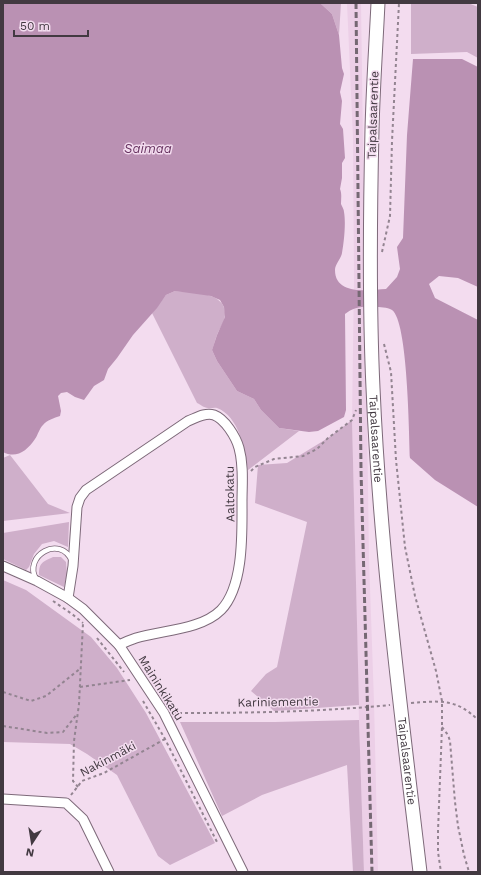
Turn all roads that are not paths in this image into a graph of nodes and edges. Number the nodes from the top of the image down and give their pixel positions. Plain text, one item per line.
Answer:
1 (378, 3) edge
2 (3, 566) edge
3 (73, 566) junction
4 (37, 581) junction
5 (68, 598) junction
6 (119, 645) junction
7 (3, 799) edge
8 (109, 872) edge
9 (243, 872) edge
10 (420, 872) edge

1 - 10 main road, Taipalsaarentie
2 - 4 street, Maininkikatu
3 - 4 lane
3 - 5 street, Aaltokatu
3 - 6 street, Aaltokatu
4 - 5 street, Maininkikatu
5 - 6 street, Maininkikatu
6 - 9 street, Maininkikatu
7 - 8 street

